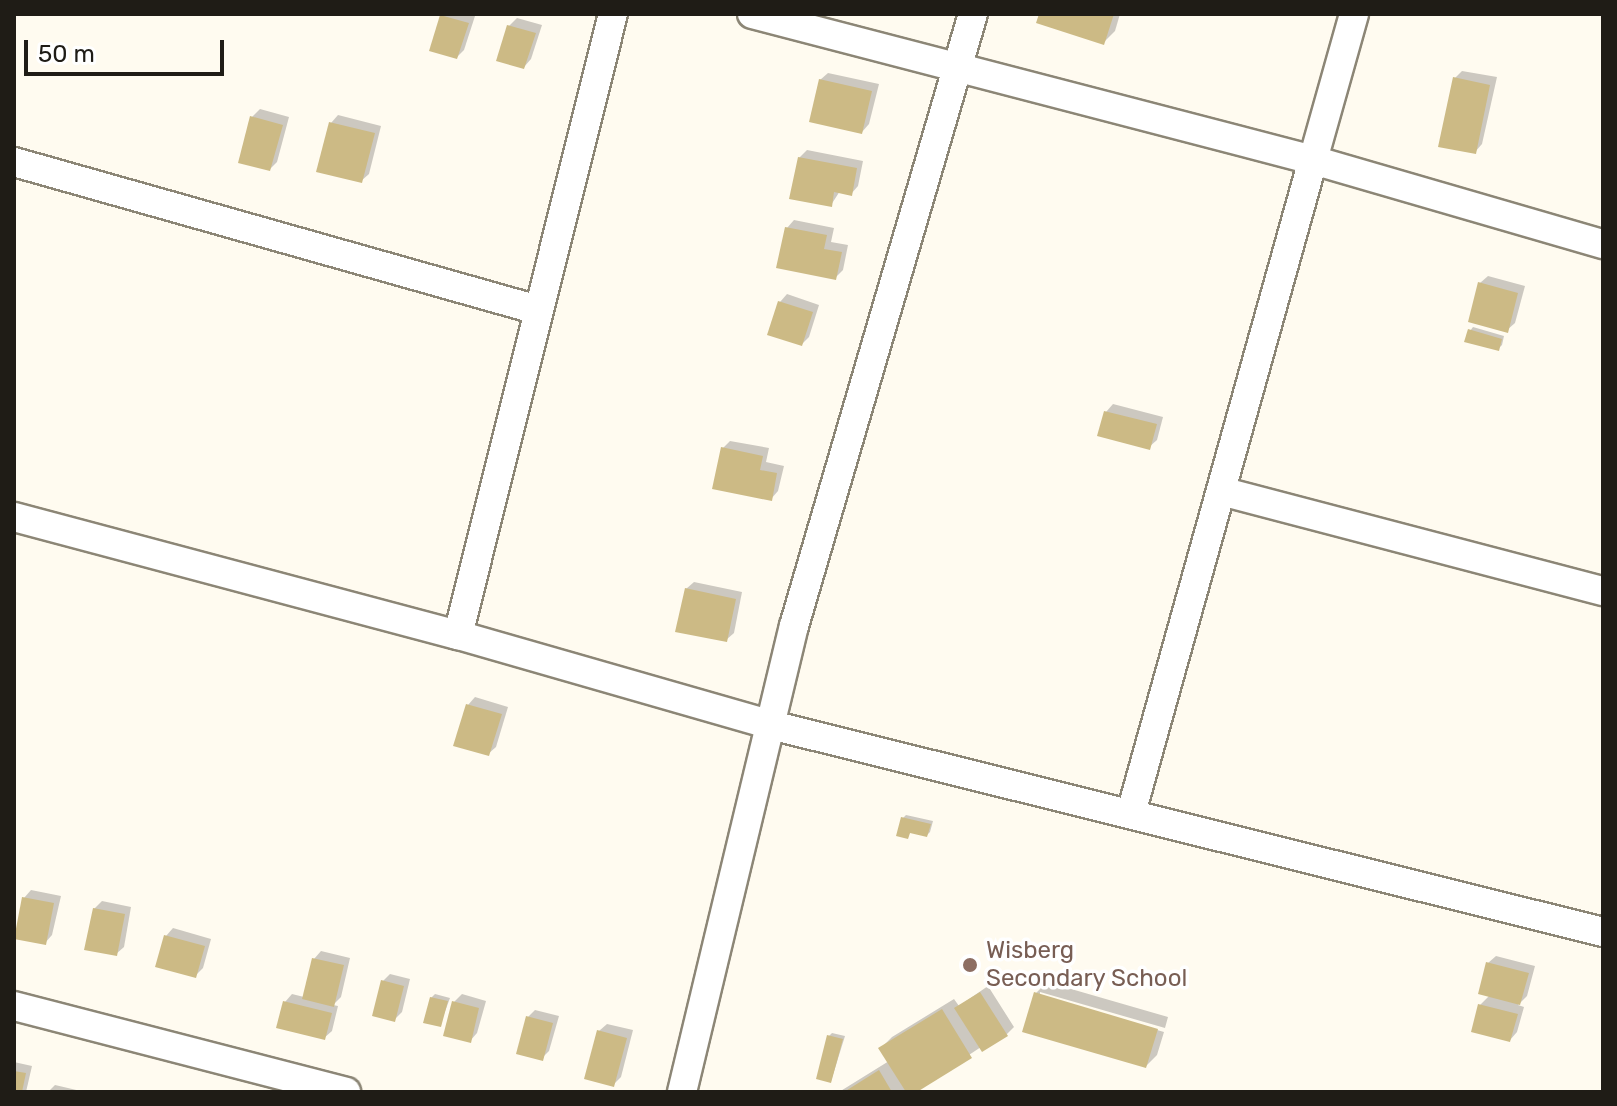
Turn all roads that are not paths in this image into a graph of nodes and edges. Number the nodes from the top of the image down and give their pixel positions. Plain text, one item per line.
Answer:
1 (613, 14) edge
2 (752, 14) edge
3 (973, 14) edge
4 (1354, 14) edge
5 (959, 65) junction
6 (1313, 160) junction
7 (14, 162) edge
8 (1603, 244) edge
9 (538, 310) junction
10 (1221, 491) junction
11 (14, 517) edge
12 (1603, 591) edge
13 (458, 635) junction
14 (771, 725) junction
15 (1131, 813) junction
16 (1603, 932) edge
17 (14, 1006) edge
18 (346, 1092) edge
19 (682, 1092) edge

1 - 9 street
2 - 5 street
3 - 5 street
4 - 6 street
5 - 6 street
5 - 14 street
6 - 8 street
6 - 10 street
7 - 9 street
9 - 13 street
10 - 12 street
10 - 15 street
11 - 13 street
13 - 14 street
14 - 15 street
14 - 19 street
15 - 16 street
17 - 18 street

